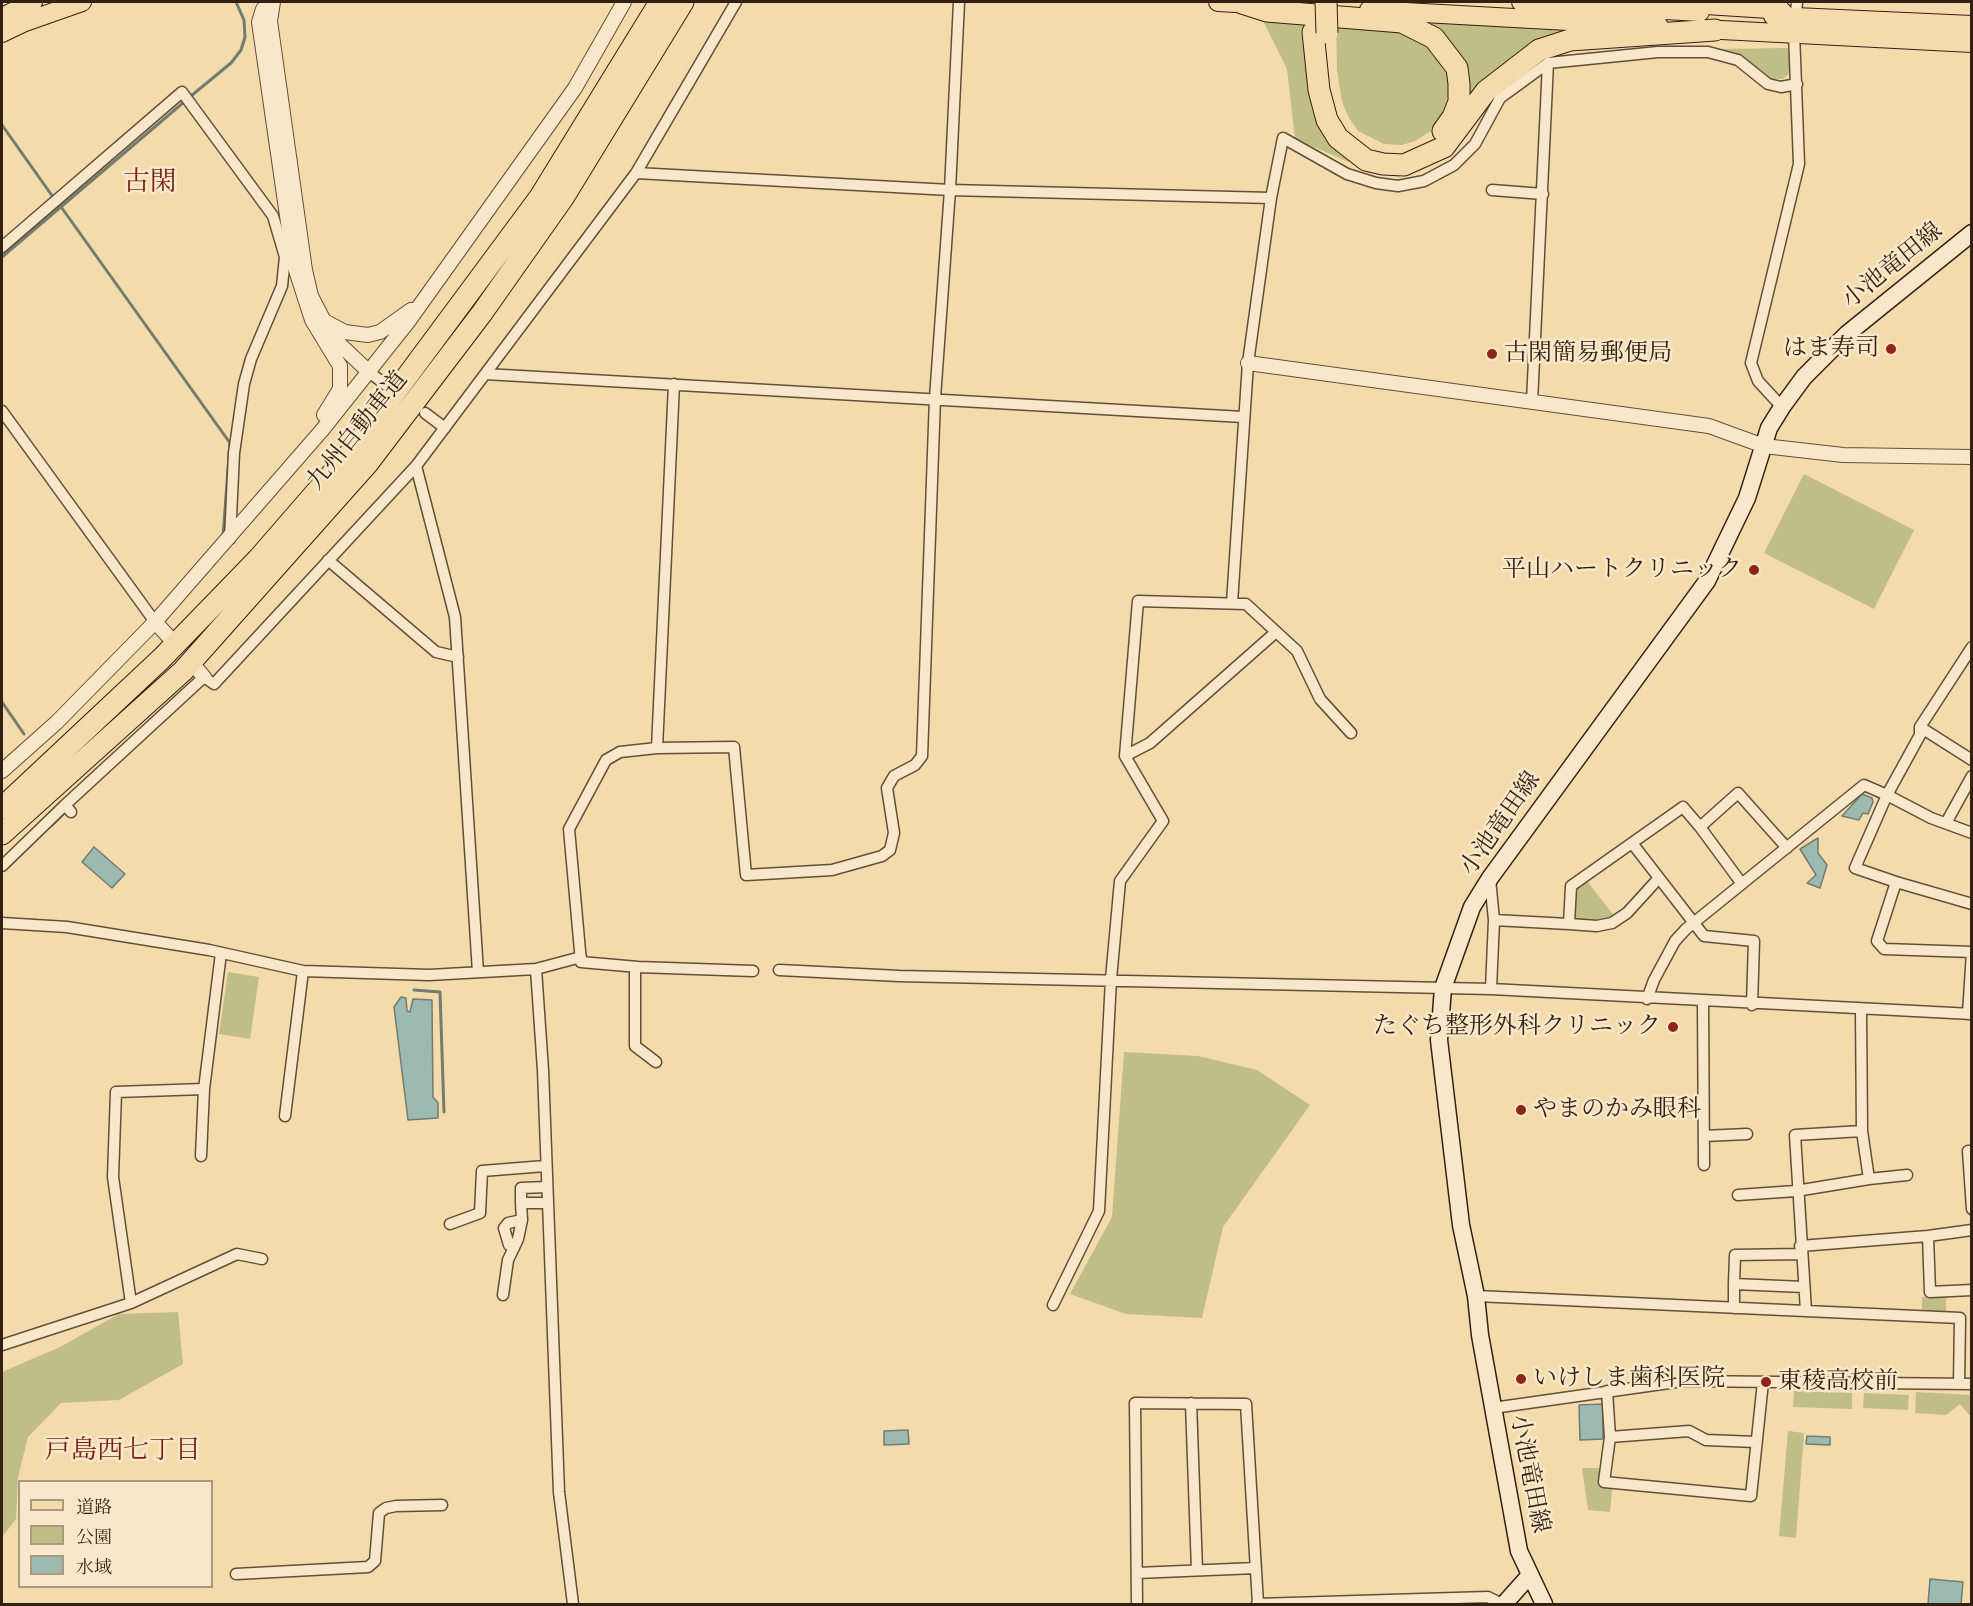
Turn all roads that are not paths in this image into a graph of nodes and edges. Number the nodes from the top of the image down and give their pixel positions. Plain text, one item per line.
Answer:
1 (33, 2) edge
2 (82, 2) edge
3 (624, 2) edge
4 (660, 2) edge
5 (683, 2) edge
6 (736, 2) edge
7 (959, 2) edge
8 (1218, 2) edge
9 (1312, 2) edge
10 (1326, 2) edge
11 (1521, 2) edge
12 (1682, 2) edge
13 (1242, 3) edge
14 (267, 8) edge
15 (2, 16) edge
16 (1793, 17) edge
17 (1971, 25) edge
18 (1715, 30) junction
19 (1320, 32) junction
20 (2, 33) edge
21 (1971, 43) edge
22 (1548, 63) junction
23 (1797, 84) junction
24 (636, 173) junction
25 (950, 190) junction
26 (1492, 190) dead end
27 (1543, 194) junction
28 (1271, 198) junction
29 (1971, 232) edge
30 (2, 247) edge
31 (426, 298) junction
32 (321, 324) junction
33 (1248, 363) junction
34 (369, 372) junction
35 (485, 374) junction
36 (674, 384) junction
37 (390, 388) dead end
38 (936, 398) junction
39 (1532, 402) junction
40 (1782, 407) junction
41 (2, 411) edge
42 (424, 413) dead end
43 (1243, 417) junction
44 (446, 428) junction
45 (1764, 446) junction
46 (1971, 458) edge
47 (292, 465) junction
48 (416, 466) junction
49 (230, 540) junction
50 (328, 560) junction
51 (1232, 603) junction
52 (155, 622) junction
53 (1276, 632) junction
54 (169, 637) dead end
55 (1971, 647) edge
56 (458, 657) junction
57 (1920, 727) junction
58 (1351, 733) dead end
59 (657, 748) junction
60 (1125, 756) junction
61 (1971, 760) edge
62 (2, 771) edge
63 (1971, 777) edge
64 (1887, 795) junction
65 (2, 808) edge
66 (1946, 824) junction
67 (1700, 827) junction
68 (1971, 833) edge
69 (2, 834) edge
70 (1632, 843) junction
71 (1787, 848) junction
72 (2, 866) edge
73 (1490, 878) junction
74 (1658, 879) junction
75 (1896, 882) junction
76 (1742, 884) junction
77 (1971, 904) edge
78 (1494, 920) junction
79 (2, 923) edge
80 (1694, 923) junction
81 (1569, 924) junction
82 (221, 953) junction
83 (581, 957) junction
84 (635, 967) junction
85 (536, 969) junction
86 (779, 970) dead end
87 (303, 971) junction
88 (753, 971) dead end
89 (478, 972) junction
90 (1111, 979) junction
91 (1443, 988) junction
92 (1491, 989) junction
93 (1647, 999) junction
94 (1703, 1002) junction
95 (1752, 1005) junction
96 (1861, 1011) junction
97 (1970, 1014) edge
98 (656, 1062) dead end
99 (204, 1089) junction
100 (285, 1116) dead end
101 (1862, 1131) junction
102 (1747, 1134) dead end
103 (1704, 1136) junction
104 (1971, 1151) edge
105 (201, 1156) dead end
106 (1704, 1165) dead end
107 (545, 1166) junction
108 (1906, 1175) dead end
109 (1869, 1179) junction
110 (546, 1187) junction
111 (1796, 1191) junction
112 (1738, 1195) dead end
113 (521, 1203) junction
114 (546, 1203) junction
115 (1971, 1209) edge
116 (522, 1220) junction
117 (450, 1224) dead end
118 (1971, 1230) edge
119 (1928, 1236) junction
120 (514, 1248) junction
121 (1801, 1250) junction
122 (262, 1259) dead end
123 (1734, 1284) junction
124 (1804, 1287) junction
125 (1971, 1290) edge
126 (503, 1295) dead end
127 (1476, 1296) junction
128 (131, 1303) junction
129 (1053, 1305) dead end
130 (1734, 1308) junction
131 (1806, 1311) junction
132 (2, 1345) edge
133 (1763, 1382) junction
134 (1959, 1384) junction
135 (1971, 1384) edge
136 (1607, 1391) junction
137 (1191, 1403) junction
138 (1493, 1408) junction
139 (1610, 1437) junction
140 (1756, 1442) junction
141 (442, 1505) dead end
142 (1256, 1568) junction
143 (1197, 1570) junction
144 (1137, 1573) junction
145 (236, 1574) dead end
146 (1530, 1575) junction
147 (1258, 1604) edge
148 (573, 1605) edge
149 (1137, 1605) edge
150 (1503, 1605) edge
151 (1544, 1605) edge

1 - 15 main road
2 - 20 main road
3 - 31 street
4 - 65 highway, 九州自動車道
5 - 69 highway, 九州自動車道
6 - 24 street
7 - 25 street
8 - 13 main road
9 - 19 highway
10 - 19 highway, bridge
11 - 16 main road
12 - 16 highway
13 - 18 main road
13 - 19 highway
14 - 32 street
16 - 17 main road
16 - 18 main road
16 - 21 main road
16 - 23 street
18 - 19 highway
22 - 23 street
22 - 27 street
22 - 28 street
23 - 40 street
24 - 25 street
24 - 35 street
25 - 28 street
25 - 38 street
26 - 27 street
27 - 39 street
28 - 33 street
29 - 40 main road, 小池竜田線
30 - 49 street
31 - 32 street
31 - 34 street
32 - 34 street
32 - 47 street
33 - 39 street
33 - 43 street
34 - 37 street
34 - 47 street
35 - 36 street
35 - 44 street
36 - 38 street
36 - 59 street
38 - 43 street
38 - 59 street
39 - 45 street
40 - 45 main road, 小池竜田線
41 - 52 street
42 - 44 street
43 - 51 street
44 - 48 street
45 - 46 street
45 - 73 main road, 小池竜田線
47 - 49 street
48 - 50 street
48 - 56 street
49 - 52 street
50 - 56 street
50 - 72 street
51 - 53 street
51 - 60 street
52 - 54 street
52 - 62 street
53 - 58 street
53 - 60 street
55 - 57 street
56 - 89 street
57 - 61 street
57 - 64 street
59 - 83 street
60 - 90 street
63 - 66 street
64 - 66 street
64 - 71 street
64 - 75 street
66 - 68 street
67 - 70 street
67 - 71 street
67 - 76 street
70 - 74 street
70 - 81 street
71 - 76 street
73 - 78 street
73 - 91 main road, 小池竜田線
74 - 80 street
74 - 81 street
75 - 77 street
75 - 97 street
76 - 80 street
78 - 81 street
78 - 92 street
79 - 82 street
80 - 93 street
80 - 95 street
82 - 87 street
82 - 99 street
83 - 84 street
83 - 85 street
84 - 88 street
84 - 98 street
85 - 89 street
85 - 107 street
86 - 90 street
87 - 89 street
87 - 100 street
90 - 91 street
90 - 129 street
91 - 92 street
91 - 127 main road, 小池竜田線
92 - 93 street
93 - 94 street
94 - 95 street
94 - 103 street
95 - 96 street
96 - 97 street
96 - 101 street
99 - 105 street
99 - 128 street
101 - 109 street
101 - 111 street
102 - 103 street
103 - 106 street
104 - 115 street
107 - 110 street
107 - 117 street
108 - 109 street
109 - 111 street
110 - 113 street
110 - 114 street
111 - 112 street
111 - 121 street
113 - 114 street
113 - 116 street
114 - 148 street
116 - 120 street
116 - 120 street
118 - 119 street
119 - 121 street
119 - 125 street
120 - 126 street
121 - 123 street
121 - 124 street
122 - 128 street
123 - 124 street
123 - 130 street
124 - 131 street
127 - 130 street
127 - 138 main road, 小池竜田線
128 - 132 street
130 - 131 street
131 - 134 street
133 - 134 street
133 - 136 street
133 - 140 street
134 - 135 street
136 - 138 street
136 - 139 street
137 - 142 street
137 - 143 street
137 - 144 street
138 - 146 main road, 小池竜田線
139 - 140 street
139 - 140 street
141 - 145 street
142 - 143 street
142 - 147 street
143 - 144 street
144 - 149 street
146 - 150 main road
146 - 151 main road, 小池竜田線
147 - 150 street

